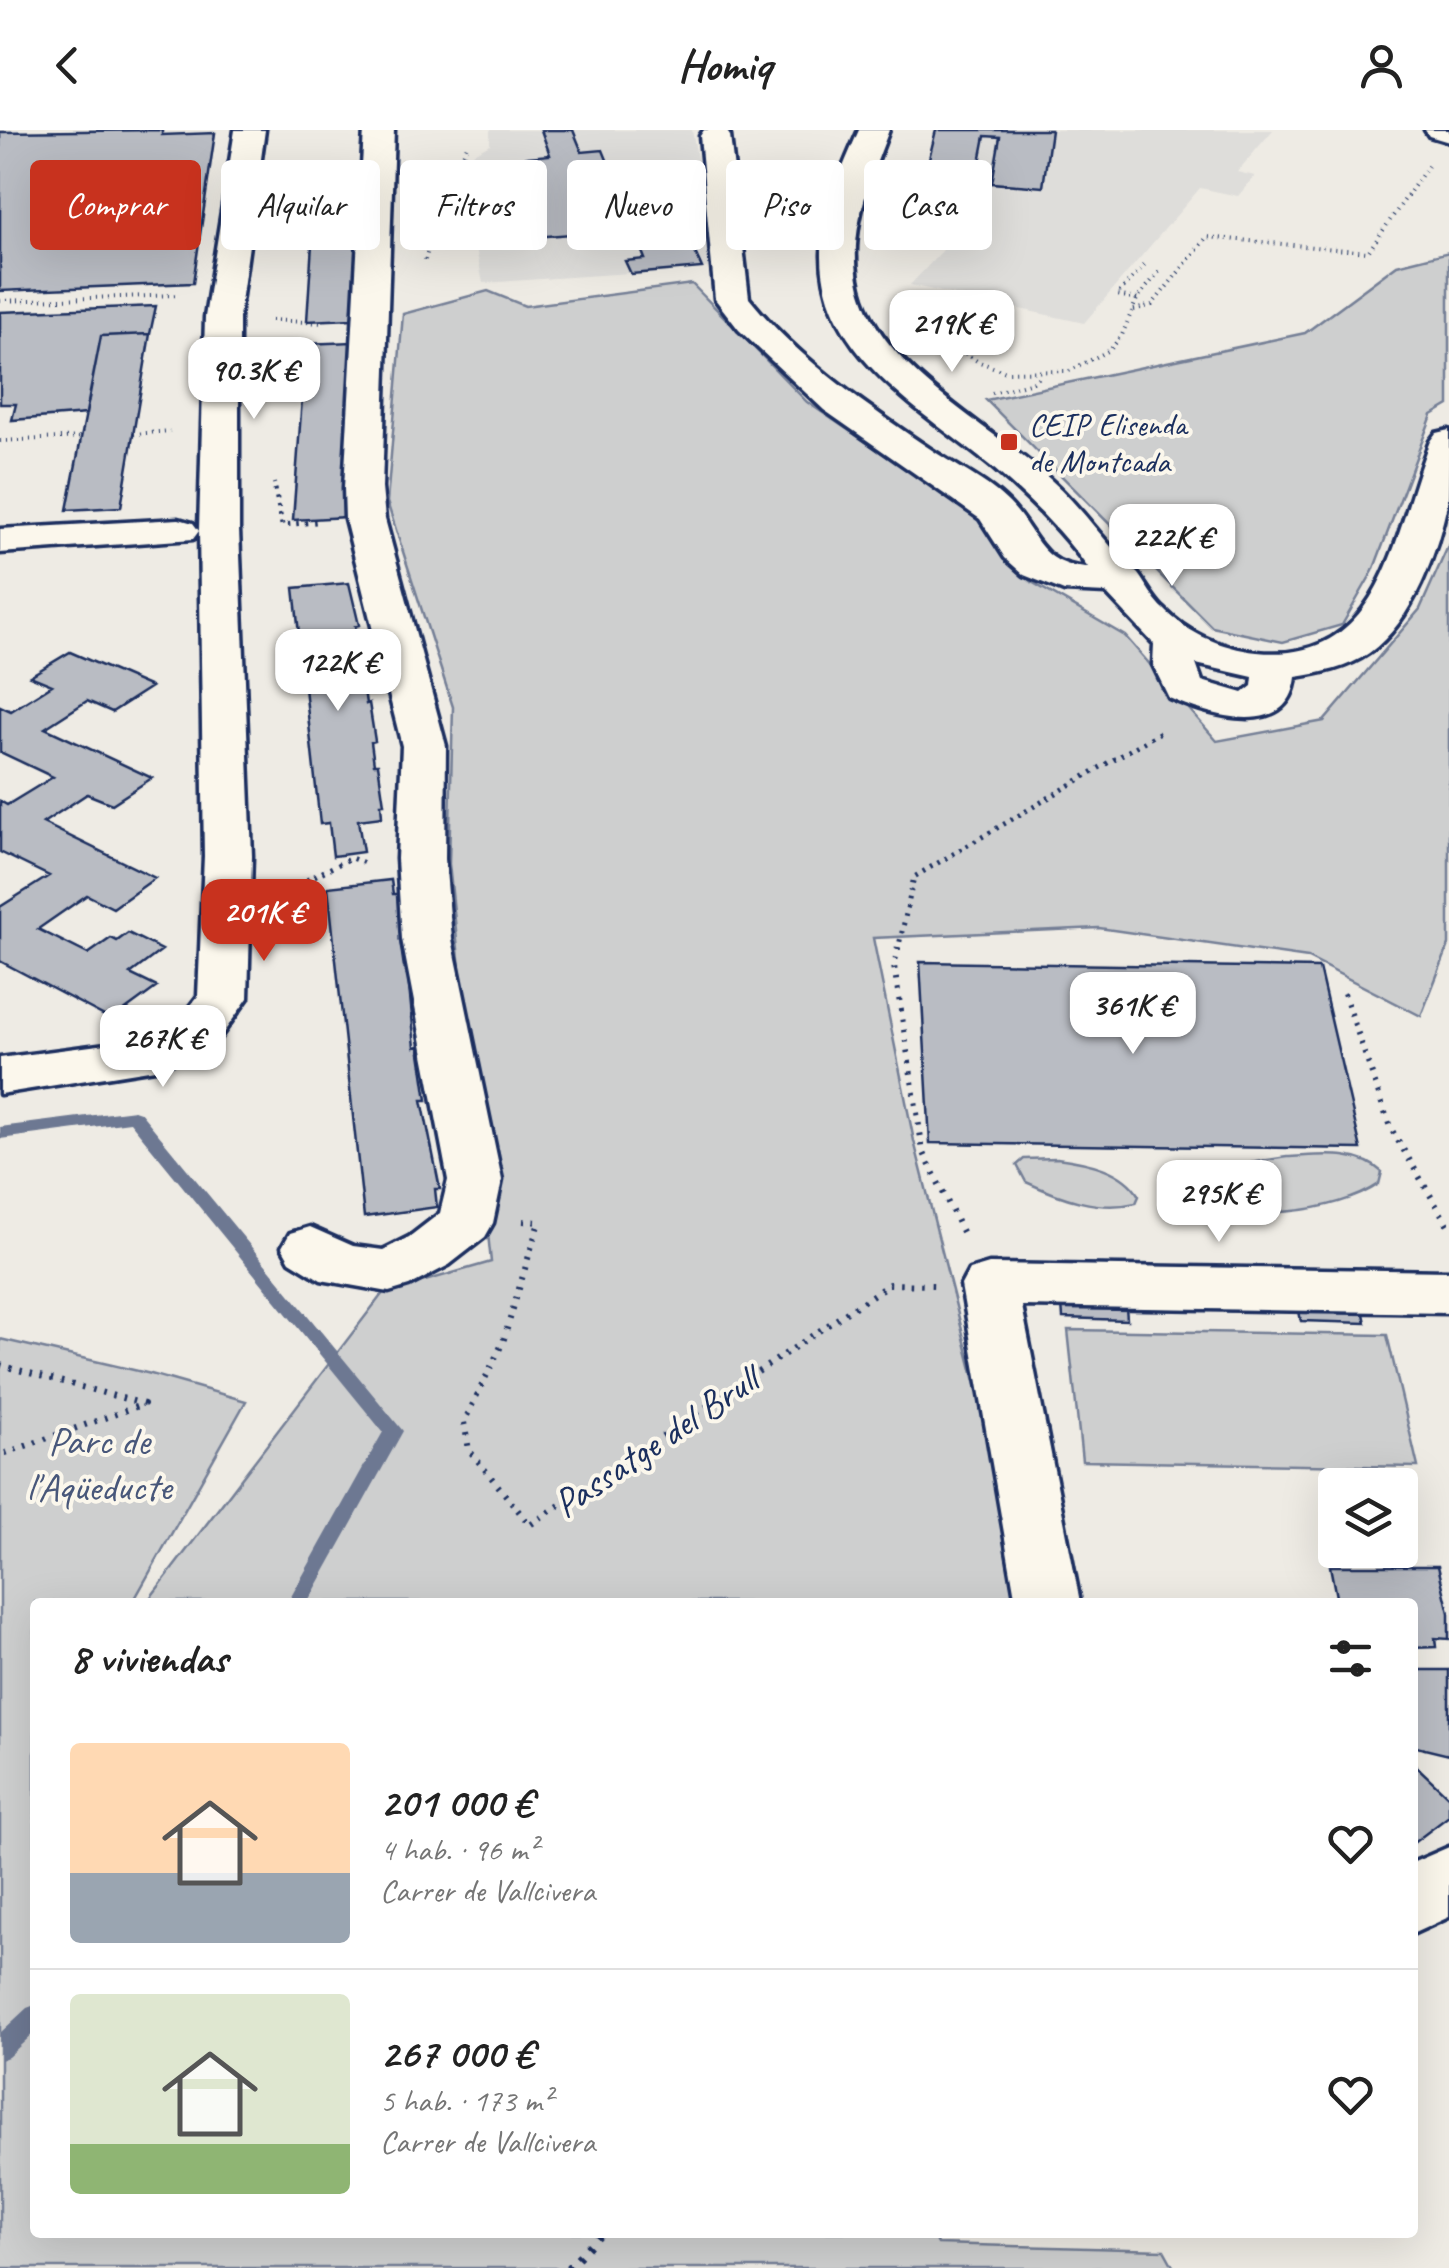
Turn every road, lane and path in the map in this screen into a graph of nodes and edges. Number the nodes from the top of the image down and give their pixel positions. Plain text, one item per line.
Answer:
1 (250, 130) edge
2 (379, 130) edge
3 (874, 130) edge
4 (1440, 130) edge
5 (1449, 133) edge
6 (714, 136) dead end
7 (1430, 162) dead end
8 (1147, 262) dead end
9 (1158, 272) dead end
10 (184, 295) dead end
11 (1137, 299) junction
12 (0, 301) edge
13 (1134, 310) junction
14 (903, 313) dead end
15 (265, 320) dead end
16 (370, 320) junction
17 (1042, 374) junction
18 (982, 396) dead end
19 (181, 431) dead end
20 (134, 434) dead end
21 (82, 437) dead end
22 (0, 441) edge
23 (1449, 441) edge
24 (272, 470) dead end
25 (366, 519) junction
26 (178, 532) dead end
27 (0, 541) edge
28 (1122, 582) junction
29 (1163, 731) dead end
30 (423, 882) junction
31 (282, 892) dead end
32 (1344, 993) dead end
33 (0, 1076) edge
34 (468, 1216) junction
35 (1449, 1227) edge
36 (310, 1247) dead end
37 (989, 1286) junction
38 (1449, 1292) edge
39 (0, 1365) edge
40 (0, 1454) edge
41 (1047, 1598) edge
42 (1449, 1878) edge
43 (1418, 1898) edge
44 (596, 2238) edge
45 (568, 2268) edge

1 - 33 street
2 - 16 street
3 - 28 street
4 - 5 street
6 - 28 street
7 - 13 path
8 - 11 path
9 - 11 path
10 - 12 path
11 - 13 path
13 - 17 path
14 - 17 path
15 - 16 path
16 - 25 street
17 - 18 path
19 - 20 path
21 - 22 path
23 - 28 street
24 - 25 path
25 - 30 street
26 - 27 street
29 - 37 path
30 - 31 path
30 - 34 street
32 - 35 path
34 - 36 street
34 - 37 path, Passatge del Brull
37 - 38 street
37 - 41 street
39 - 40 path
42 - 43 street
44 - 45 path

